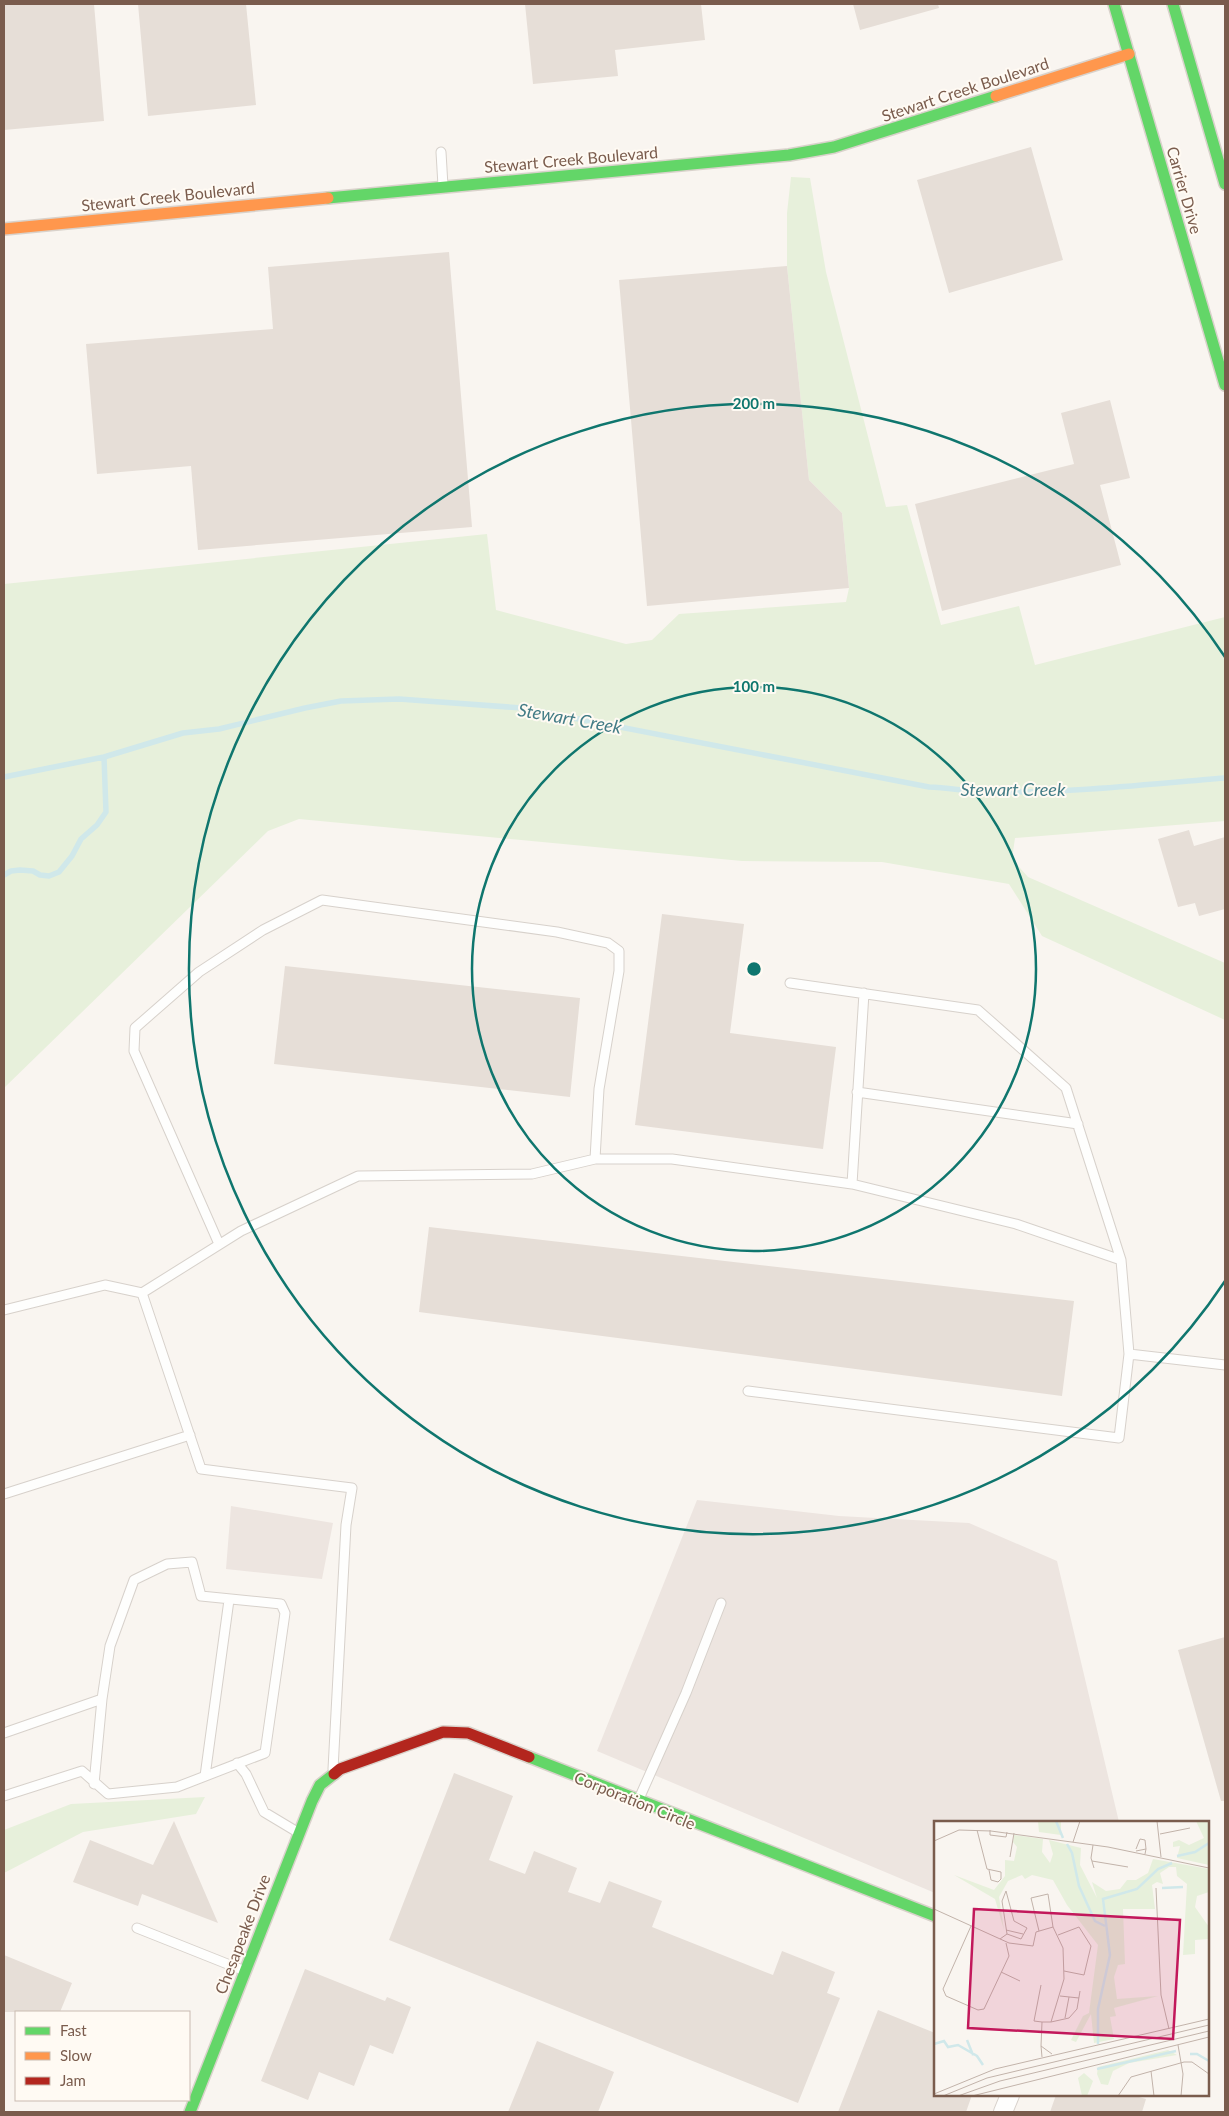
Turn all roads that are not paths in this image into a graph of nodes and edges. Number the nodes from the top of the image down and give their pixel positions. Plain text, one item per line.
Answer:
1 (1114, 4) edge
2 (1173, 4) edge
3 (1129, 54) junction
4 (441, 152) dead end
5 (1225, 184) edge
6 (444, 187) junction
7 (4, 229) edge
8 (1225, 385) edge
9 (790, 983) dead end
10 (864, 993) junction
11 (857, 1092) junction
12 (1078, 1124) junction
13 (595, 1158) junction
14 (852, 1184) junction
15 (219, 1244) junction
16 (1121, 1260) junction
17 (142, 1293) junction
18 (4, 1310) edge
19 (1129, 1354) junction
20 (1225, 1365) edge
21 (748, 1391) dead end
22 (190, 1435) junction
23 (4, 1494) edge
24 (229, 1600) junction
25 (721, 1603) dead end
26 (102, 1699) junction
27 (4, 1733) edge
28 (237, 1763) junction
29 (333, 1773) junction
30 (205, 1776) junction
31 (94, 1784) junction
32 (4, 1796) edge
33 (638, 1801) junction
34 (299, 1834) junction
35 (934, 1916) edge
36 (136, 1928) dead end
37 (245, 1972) junction
38 (1010, 2096) edge
39 (190, 2112) edge
40 (1003, 2112) edge

1 - 3 main road, Carrier Drive
2 - 5 main road
3 - 6 main road, Stewart Creek Boulevard
3 - 8 main road, Carrier Drive
4 - 6 lane
6 - 7 main road, Stewart Creek Boulevard
9 - 10 lane
10 - 11 lane
10 - 12 lane
11 - 12 lane
11 - 14 lane
12 - 16 lane
13 - 14 lane
13 - 15 lane
13 - 15 lane
14 - 16 lane
15 - 17 lane
16 - 19 lane
17 - 18 lane
17 - 22 lane
19 - 20 lane
19 - 21 lane
22 - 23 lane
22 - 29 lane
24 - 26 lane
24 - 28 lane
24 - 30 lane
25 - 33 lane
26 - 27 lane
26 - 31 lane
28 - 30 lane
28 - 34 lane
29 - 33 main road, Corporation Circle
29 - 34 main road, Chesapeake Drive
30 - 31 lane
31 - 32 lane
33 - 35 main road, Corporation Circle
34 - 37 main road, Chesapeake Drive
36 - 37 lane
37 - 39 main road, Chesapeake Drive
38 - 40 street

